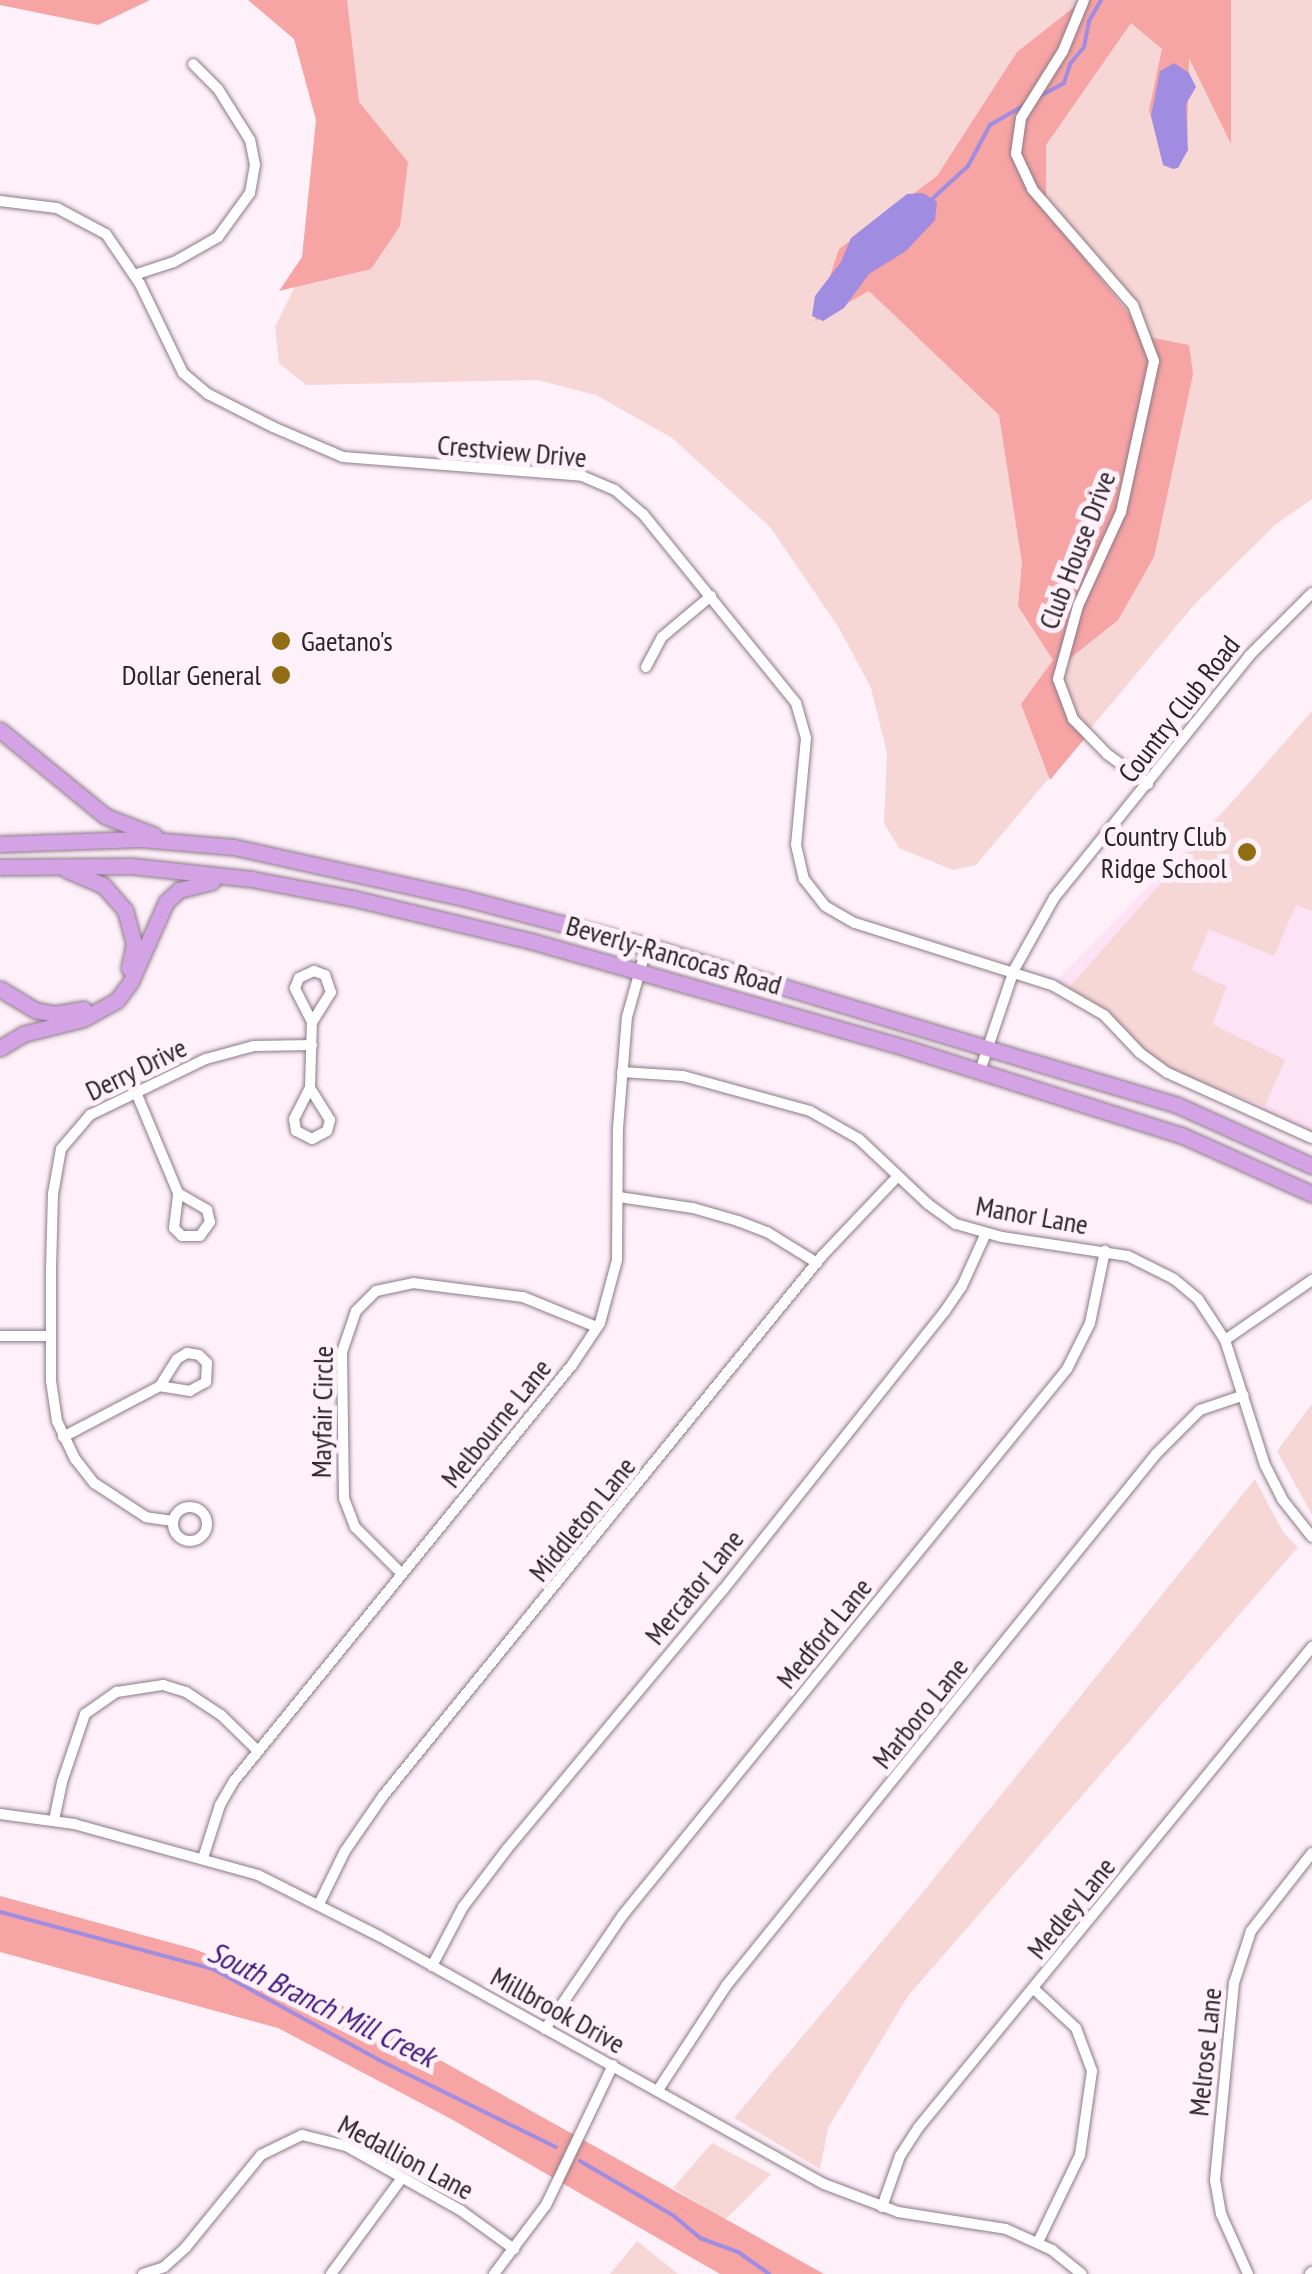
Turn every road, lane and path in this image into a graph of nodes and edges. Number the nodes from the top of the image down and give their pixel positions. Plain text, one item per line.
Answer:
1 (1084, 0) edge
2 (193, 64) dead end
3 (0, 201) edge
4 (134, 275) junction
5 (1312, 592) edge
6 (711, 596) junction
7 (646, 666) dead end
8 (4, 731) edge
9 (1148, 784) junction
10 (172, 841) junction
11 (0, 844) edge
12 (54, 865) junction
13 (0, 867) edge
14 (251, 880) junction
15 (647, 946) junction
16 (642, 970) junction
17 (1014, 970) junction
18 (0, 988) edge
19 (312, 1022) junction
20 (312, 1045) junction
21 (988, 1046) junction
22 (0, 1048) edge
23 (980, 1070) junction
24 (622, 1072) junction
25 (310, 1088) junction
26 (135, 1090) junction
27 (1312, 1138) edge
28 (1312, 1166) edge
29 (898, 1176) junction
30 (178, 1193) junction
31 (1312, 1194) edge
32 (619, 1197) junction
33 (986, 1234) junction
34 (1105, 1251) junction
35 (816, 1264) junction
36 (1312, 1280) edge
37 (597, 1328) junction
38 (0, 1336) edge
39 (51, 1336) junction
40 (1225, 1340) junction
41 (160, 1386) junction
42 (1244, 1395) junction
43 (63, 1437) junction
44 (172, 1521) dead end
45 (1312, 1537) edge
46 (402, 1573) junction
47 (1312, 1647) edge
48 (258, 1751) junction
49 (0, 1814) edge
50 (54, 1820) junction
51 (1312, 1853) edge
52 (203, 1858) junction
53 (319, 1904) junction
54 (432, 1966) junction
55 (1034, 1988) junction
56 (545, 2029) junction
57 (613, 2065) junction
58 (658, 2090) junction
59 (402, 2178) junction
60 (882, 2208) junction
61 (1038, 2242) junction
62 (514, 2250) junction
63 (143, 2274) edge
64 (332, 2274) edge
65 (494, 2274) edge
66 (1082, 2274) edge
67 (1248, 2274) edge

1 - 9 street, Club House Drive
2 - 4 street
3 - 4 street, Crestview Drive
4 - 6 street, Crestview Drive
5 - 9 street, Country Club Road
6 - 7 street
6 - 17 street, Crestview Drive
8 - 10 main road
9 - 17 street, Country Club Road
10 - 11 main road, Beverly-Rancocas Road
10 - 15 main road, Beverly-Rancocas Road
12 - 13 main road, Beverly-Rancocas Road
12 - 14 main road, Beverly-Rancocas Road
12 - 18 main road
14 - 16 main road, Beverly-Rancocas Road
14 - 22 main road
15 - 16 street, Melbourne Lane
15 - 21 main road, Beverly-Rancocas Road
16 - 23 main road, Beverly-Rancocas Road
16 - 24 street, Melbourne Lane
17 - 21 street, Country Club Road
17 - 27 street, Crestview Drive
19 - 19 street
19 - 20 street
20 - 25 street
20 - 26 street, Derry Drive
21 - 23 street, Country Club Road
21 - 28 main road, Beverly-Rancocas Road
23 - 31 main road, Beverly-Rancocas Road
24 - 29 street, Manor Lane
24 - 32 street, Melbourne Lane
25 - 25 street
26 - 30 street
26 - 39 street, Derry Drive
29 - 33 street, Manor Lane
29 - 35 street, Middleton Lane
30 - 30 street
32 - 35 street
32 - 37 street, Melbourne Lane
33 - 34 street, Manor Lane
33 - 54 street, Mercator Lane
34 - 40 street, Manor Lane
34 - 56 street, Medford Lane
35 - 53 street, Middleton Lane
36 - 40 street
37 - 46 street, Melbourne Lane
37 - 46 street, Mayfair Circle
38 - 39 street
39 - 43 street, Derry Drive
40 - 42 street, Manor Lane
41 - 41 street
41 - 43 street
42 - 45 street, Manor Lane
42 - 58 street, Marboro Lane
43 - 44 street
46 - 48 street, Melbourne Lane
47 - 55 street, Medley Lane
48 - 50 street
48 - 52 street, Melbourne Lane
49 - 50 street, Millbrook Drive
50 - 52 street, Millbrook Drive
51 - 67 street, Melrose Lane
52 - 53 street, Millbrook Drive
53 - 54 street, Millbrook Drive
54 - 56 street, Millbrook Drive
55 - 60 street, Medley Lane
55 - 61 street
56 - 57 street, Millbrook Drive
57 - 58 street, Millbrook Drive
57 - 62 street
58 - 60 street, Millbrook Drive
59 - 62 street, Medallion Lane
59 - 63 street, Medallion Lane
59 - 64 street
60 - 61 street, Millbrook Drive
61 - 66 street, Millbrook Drive
62 - 65 street

